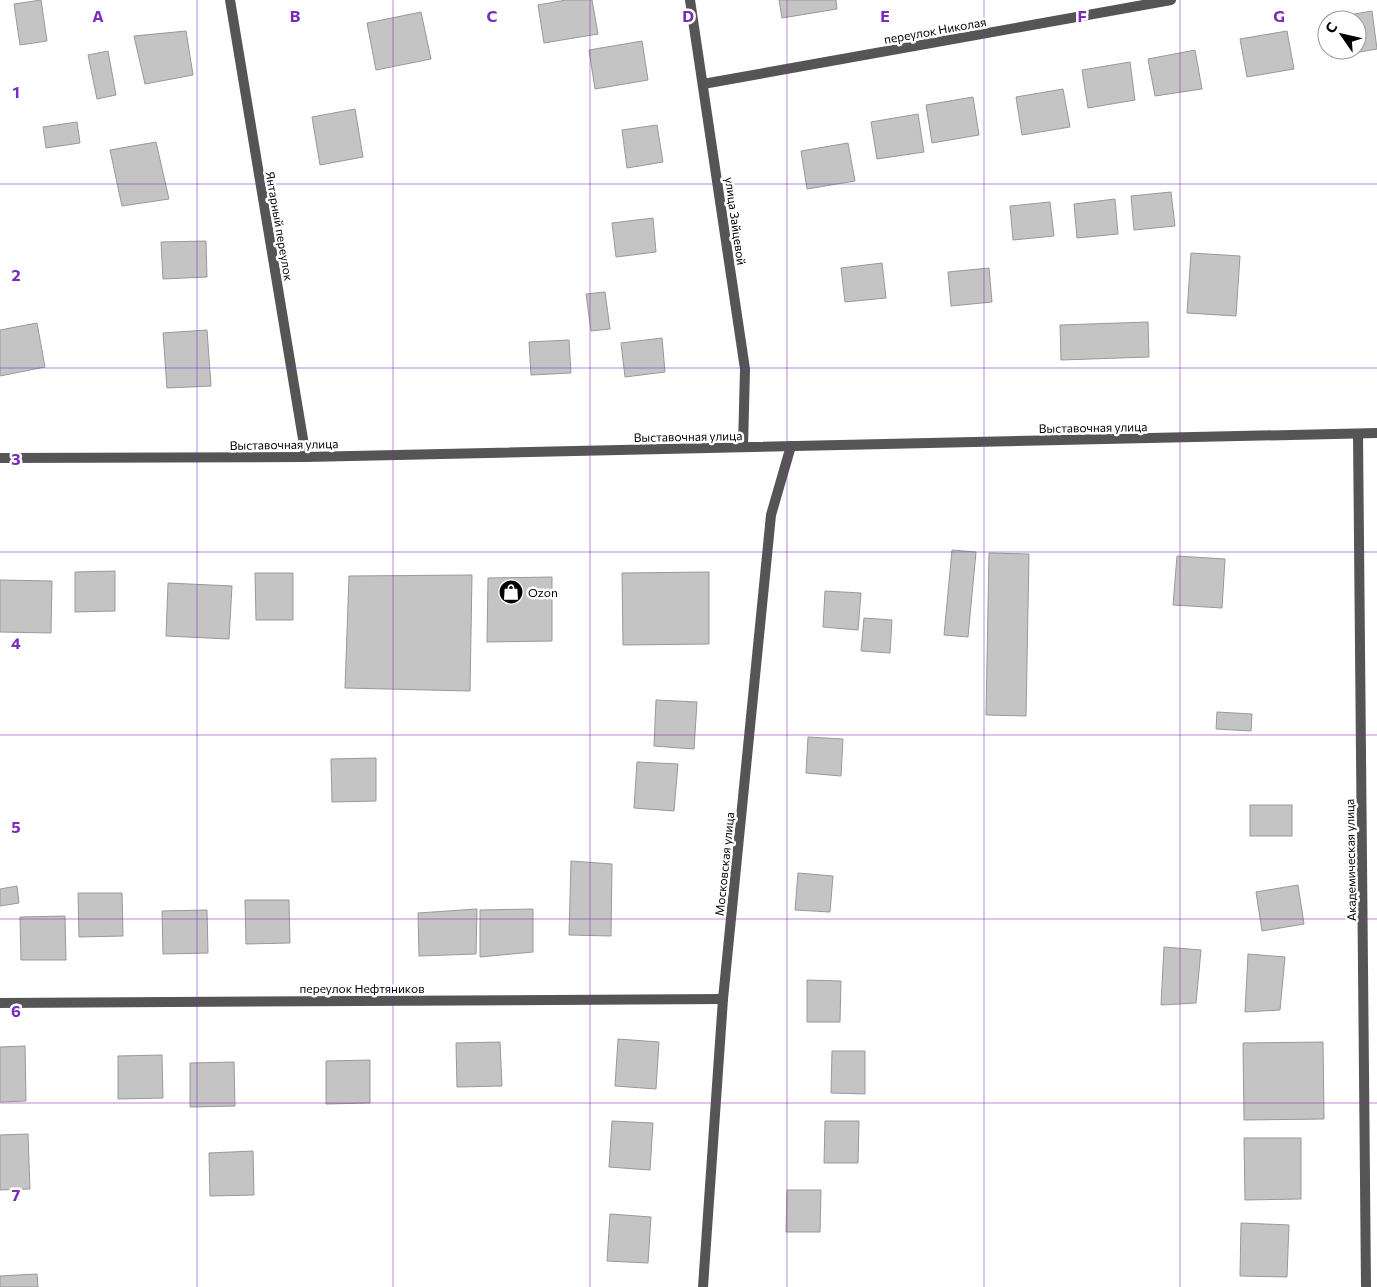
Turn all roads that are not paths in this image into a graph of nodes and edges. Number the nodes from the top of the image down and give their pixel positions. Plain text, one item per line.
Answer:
1 (230, 0) edge
2 (690, 0) edge
3 (1171, 0) edge
4 (703, 84) junction
5 (1377, 433) edge
6 (1358, 434) junction
7 (791, 446) junction
8 (743, 447) junction
9 (306, 457) junction
10 (0, 458) edge
11 (723, 999) junction
12 (0, 1003) edge
13 (703, 1287) edge
14 (1366, 1287) edge

1 - 9 street, Янтарный переулок
2 - 4 street, улица Зайцевой
3 - 4 street, переулок Николая
4 - 8 street, улица Зайцевой
5 - 6 street, Выставочная улица
6 - 7 street, Выставочная улица
6 - 14 street, Академическая улица
7 - 8 street, Выставочная улица
7 - 11 street, Московская улица
8 - 9 street, Выставочная улица
9 - 10 street, Выставочная улица
11 - 12 street, переулок Нефтяников
11 - 13 street, Московская улица

